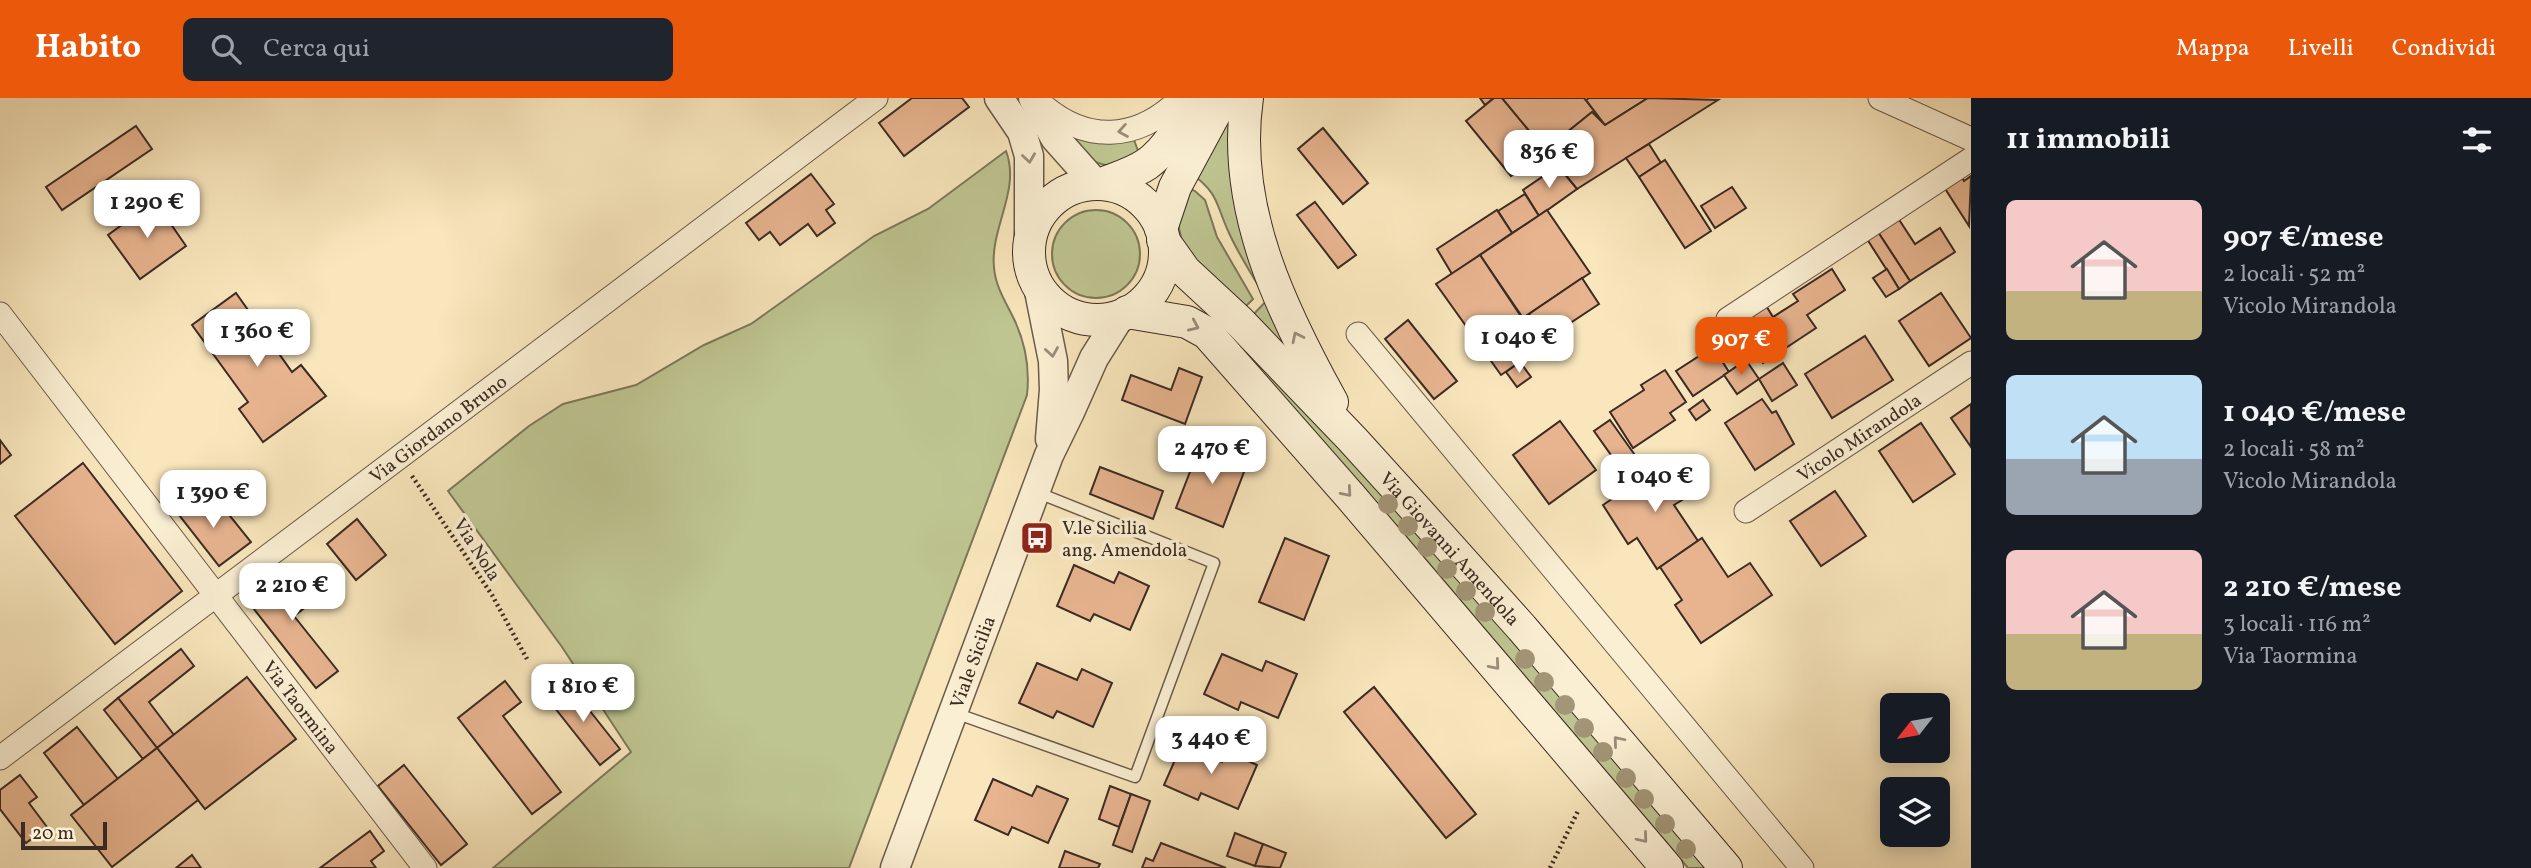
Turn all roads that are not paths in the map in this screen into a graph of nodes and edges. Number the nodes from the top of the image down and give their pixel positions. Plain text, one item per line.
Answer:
1 (876, 98) edge
2 (999, 98) edge
3 (1034, 98) edge
4 (1181, 98) edge
5 (1196, 98) edge
6 (1223, 98) edge
7 (1247, 98) edge
8 (1880, 98) edge
9 (1971, 139) edge
10 (1971, 159) edge
11 (1099, 184) junction
12 (1162, 235) junction
13 (1029, 243) junction
14 (1038, 286) junction
15 (1124, 313) junction
16 (0, 314) edge
17 (1728, 319) dead end
18 (1357, 334) dead end
19 (1971, 363) edge
20 (1353, 440) junction
21 (1049, 455) junction
22 (1036, 492) junction
23 (1746, 511) dead end
24 (216, 595) junction
25 (953, 712) junction
26 (0, 758) edge
27 (425, 868) edge
28 (895, 868) edge
29 (1667, 868) edge
30 (1726, 868) edge
31 (1802, 868) edge

1 - 24 street, Via Giordano Bruno
2 -> 13 street
4 -> 3 street
3 - 11 street
5 - 11 main road
6 - 12 main road
20 -> 7 main road
8 - 9 street
10 - 17 street
11 - 12 main road
11 - 13 main road
12 - 15 main road
12 - 20 main road, Via Giovanni Amendola
13 - 14 main road
14 - 15 main road
14 -> 21 street, Viale Sicilia
15 - 21 street, Viale Sicilia
15 -> 29 main road, Via Giovanni Amendola
16 - 24 street, Via Taormina
18 - 31 street
19 - 23 street, Vicolo Mirandola
30 -> 20 main road, Via Giovanni Amendola
21 - 22 street, Viale Sicilia
22 - 25 street, Viale Sicilia
22 - 25 lane
24 - 26 street, Via Giordano Bruno
24 - 27 street, Via Taormina
25 - 28 street, Viale Sicilia

